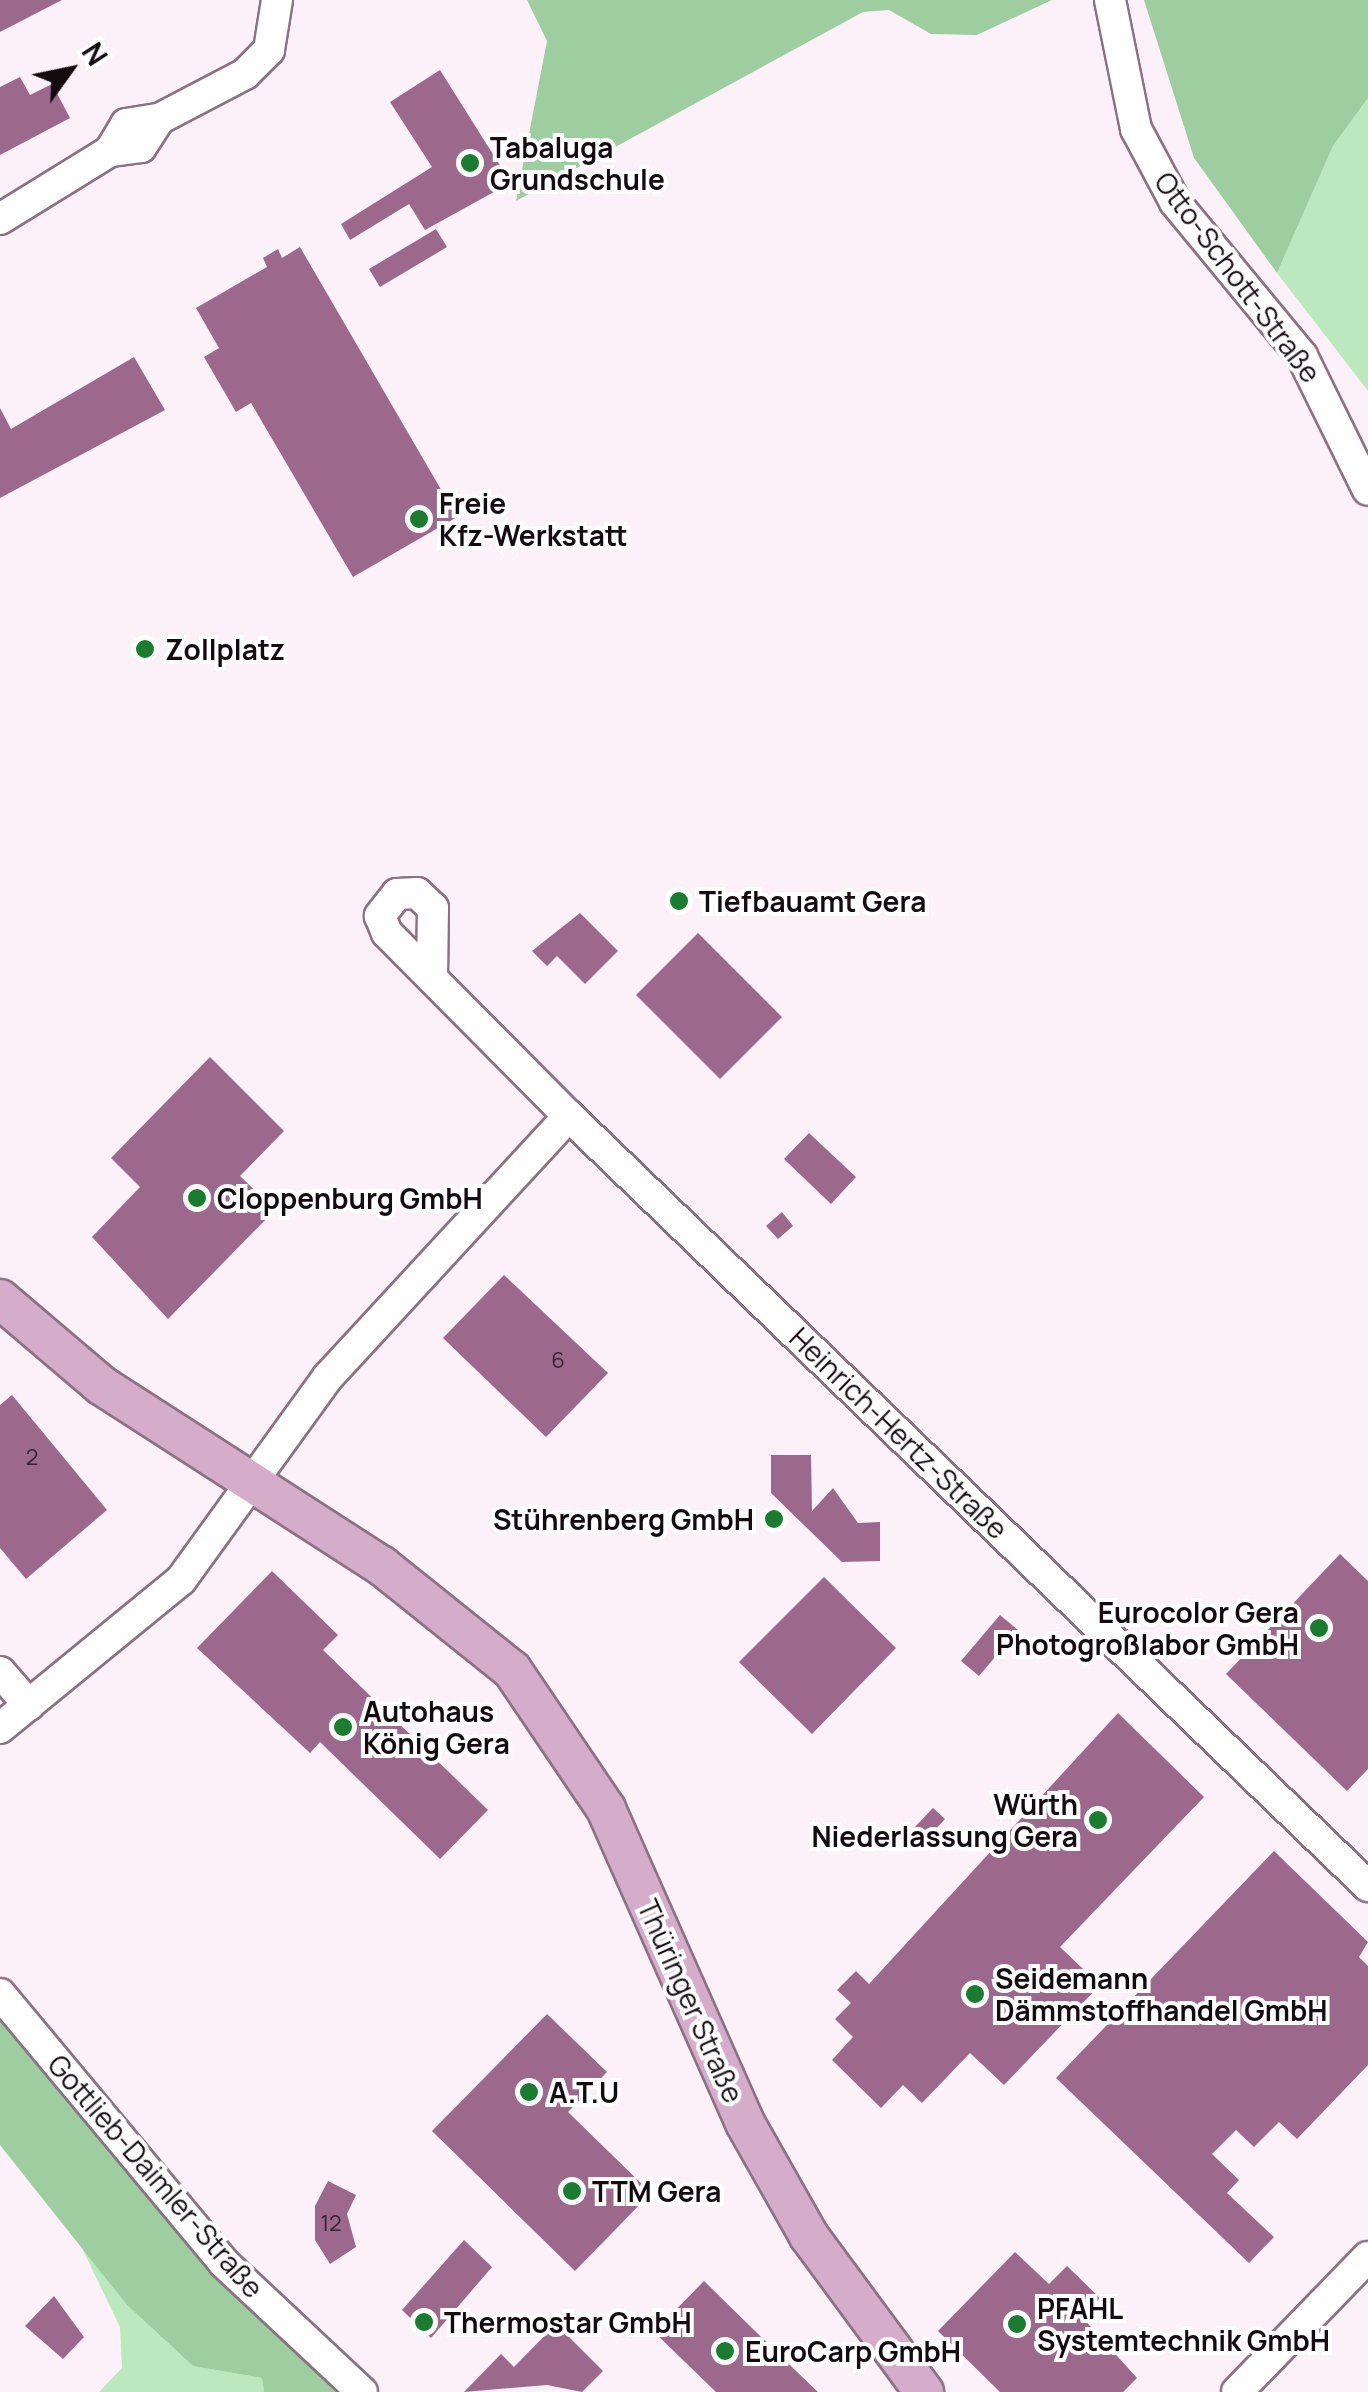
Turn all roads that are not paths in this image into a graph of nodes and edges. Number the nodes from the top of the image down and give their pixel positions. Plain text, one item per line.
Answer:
1 (277, 0) edge
2 (1110, 0) edge
3 (0, 218) edge
4 (1368, 490) edge
5 (432, 978) dead end
6 (569, 1116) junction
7 (0, 1299) edge
8 (251, 1482) junction
9 (0, 1672) edge
10 (29, 1705) junction
11 (0, 1728) edge
12 (1368, 1886) edge
13 (641, 1918) junction
14 (0, 1994) edge
15 (1368, 2256) edge
16 (362, 2392) edge
17 (896, 2392) edge
18 (924, 2392) edge
19 (1237, 2392) edge

1 - 3 street
2 - 4 street, Otto-Schott-Straße
5 - 6 street, Heinrich-Hertz-Straße
6 - 8 street
6 - 12 street, Heinrich-Hertz-Straße
7 - 8 main road, Thüringer Straße
8 - 10 street
8 - 13 main road, Thüringer Straße
9 - 10 street
10 - 11 street
13 - 17 main road, Thüringer Straße
13 - 18 main road, Thüringer Straße
14 - 16 street, Gottlieb-Daimler-Straße
15 - 19 street

